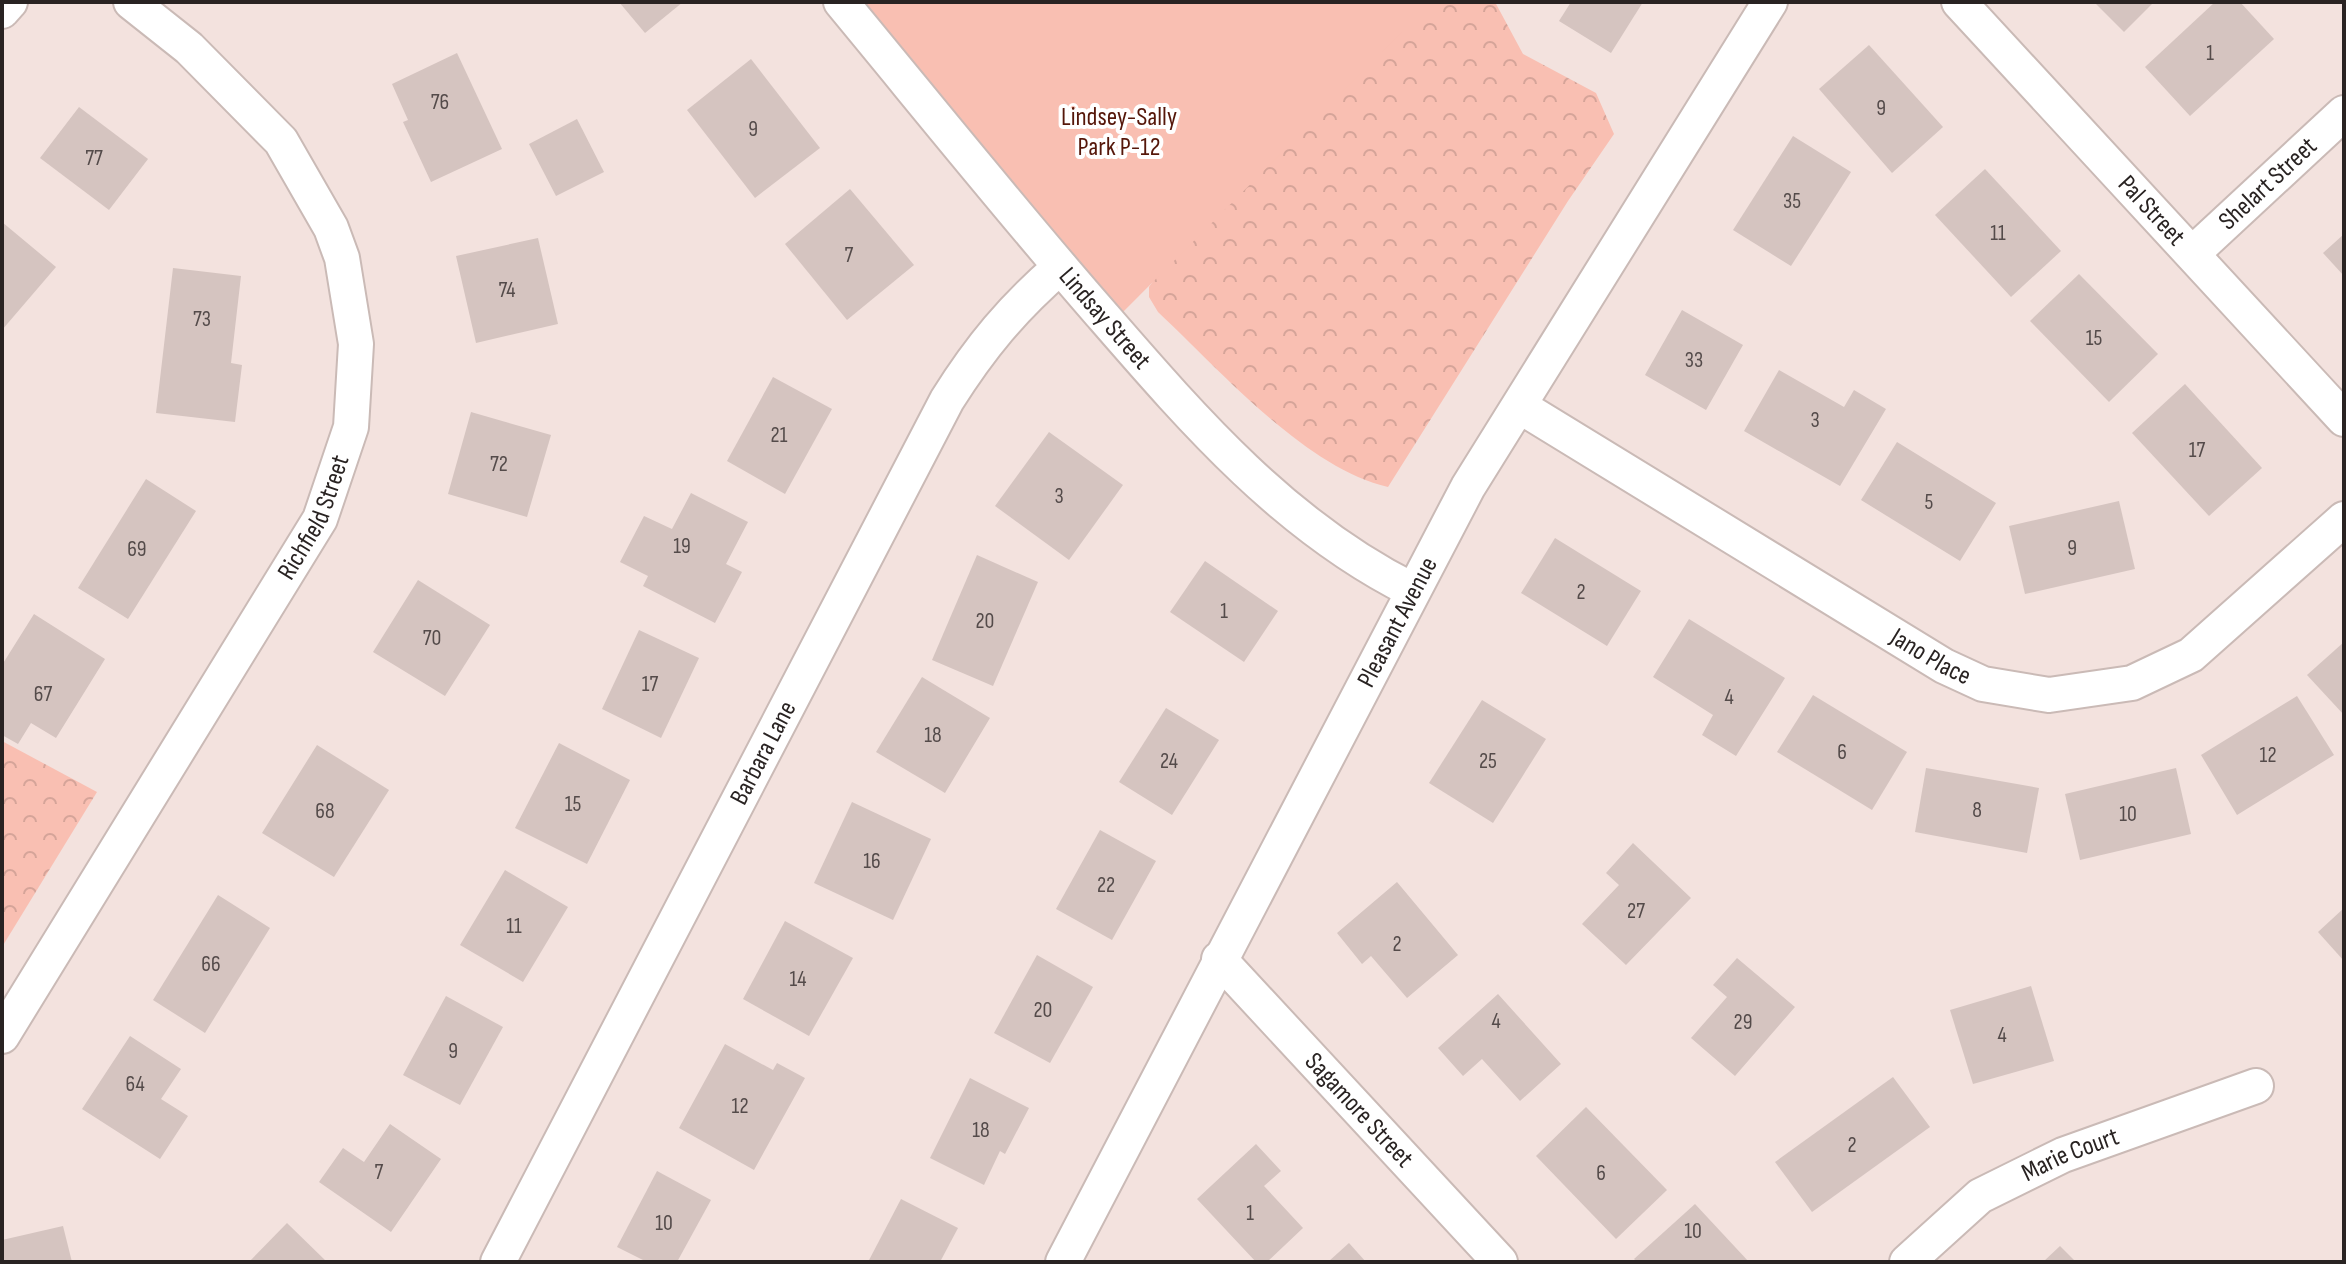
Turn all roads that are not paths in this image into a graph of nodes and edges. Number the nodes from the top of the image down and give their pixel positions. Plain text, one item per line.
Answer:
1 (10, 2) edge
2 (131, 2) edge
3 (841, 2) edge
4 (1770, 2) edge
5 (1959, 2) edge
6 (2, 11) edge
7 (2344, 113) edge
8 (2193, 253) junction
9 (1060, 267) junction
10 (1521, 407) junction
11 (2344, 419) edge
12 (2344, 519) edge
13 (1412, 590) junction
14 (1219, 959) junction
15 (2, 1036) edge
16 (2256, 1086) dead end
17 (498, 1262) edge
18 (1063, 1262) edge
19 (1500, 1262) edge
20 (1907, 1262) edge

1 - 6 street
2 - 15 street, Richfield Street
3 - 9 street, Lindsay Street
4 - 10 street, Pleasant Avenue
5 - 8 street, Pal Street
7 - 8 street, Shelart Street
8 - 11 street, Pal Street
9 - 13 street, Lindsay Street
9 - 17 street, Barbara Lane
10 - 12 street, Jano Place
10 - 13 street, Pleasant Avenue
13 - 14 street, Pleasant Avenue
14 - 18 street, Pleasant Avenue
14 - 19 street, Sagamore Street
16 - 20 street, Marie Court

